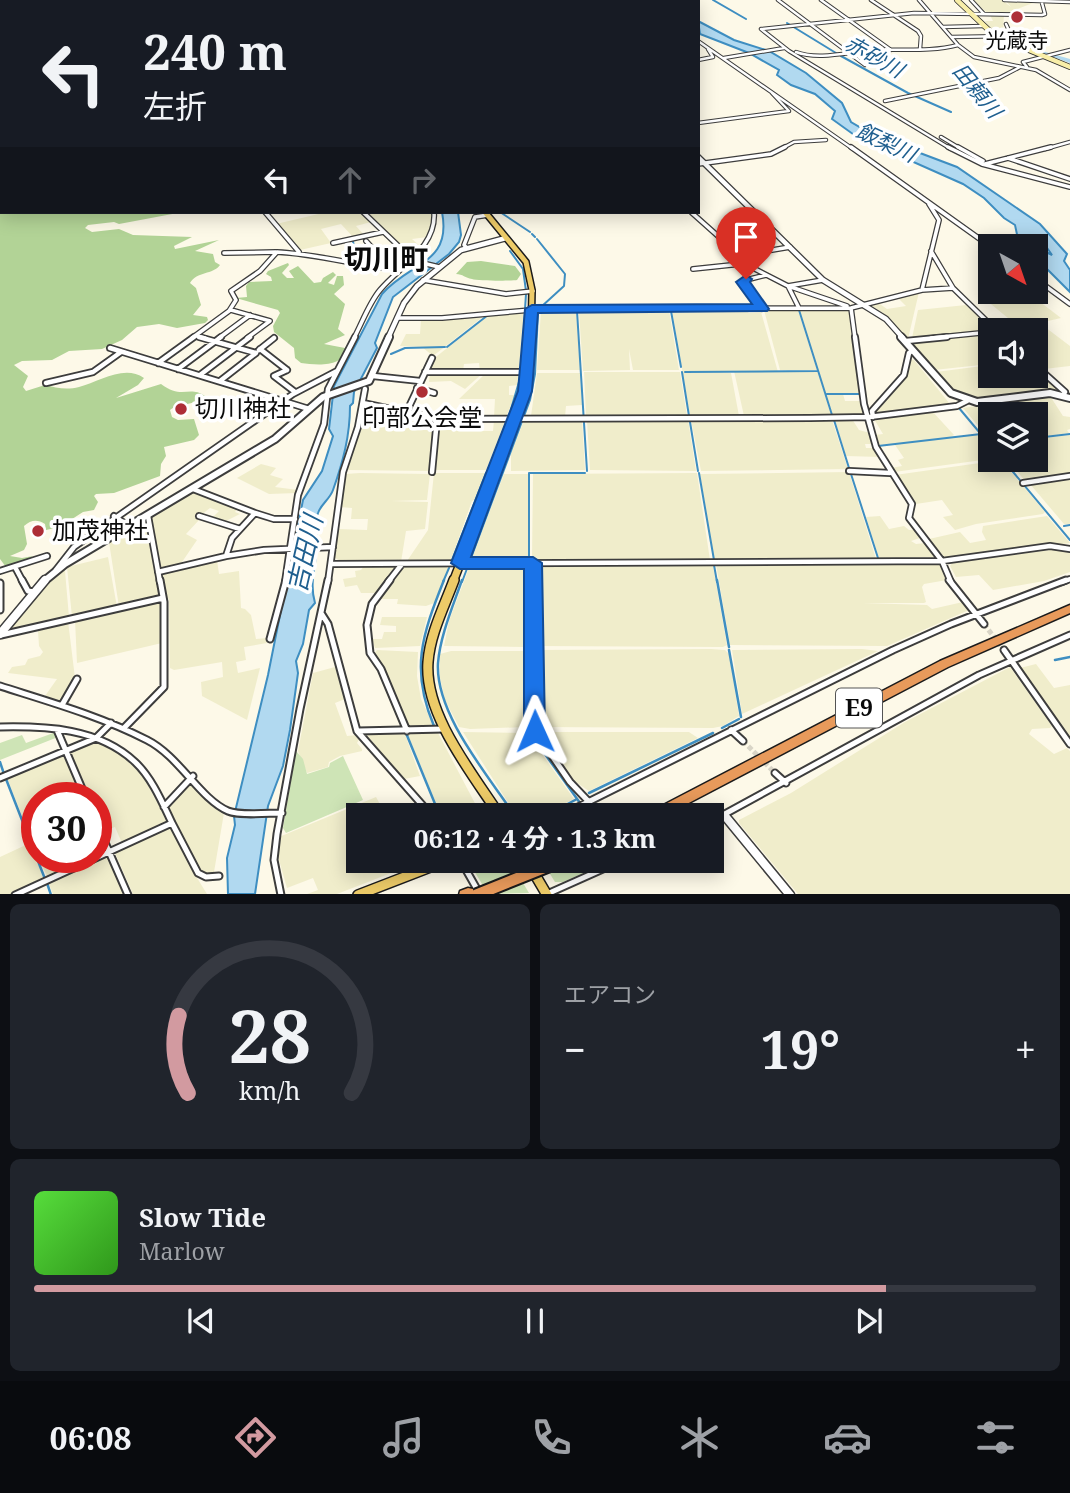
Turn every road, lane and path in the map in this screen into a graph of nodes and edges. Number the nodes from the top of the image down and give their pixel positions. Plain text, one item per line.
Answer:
1 (778, 0) edge
2 (821, 0) edge
3 (871, 0) edge
4 (919, 0) edge
5 (957, 0) edge
6 (971, 0) edge
7 (1004, 0) edge
8 (1070, 2) edge
9 (1038, 3) junction
10 (930, 12) junction
11 (971, 14) junction
12 (984, 14) junction
13 (893, 15) junction
14 (848, 19) junction
15 (808, 23) junction
16 (1006, 24) dead end
17 (983, 26) junction
18 (942, 27) junction
19 (995, 36) junction
20 (1009, 36) junction
21 (951, 37) junction
22 (700, 43) edge
23 (1026, 43) dead end
24 (958, 45) junction
25 (785, 48) junction
26 (709, 49) junction
27 (892, 50) junction
28 (920, 50) junction
29 (1070, 50) edge
30 (848, 52) junction
31 (1044, 57) junction
32 (724, 58) junction
33 (700, 60) edge
34 (865, 65) dead end
35 (1070, 66) edge
36 (1021, 67) junction
37 (1026, 68) junction
38 (767, 87) junction
39 (1069, 89) edge
40 (885, 101) dead end
41 (700, 121) edge
42 (941, 137) dead end
43 (826, 140) dead end
44 (1070, 142) edge
45 (1007, 158) junction
46 (701, 164) edge
47 (985, 164) junction
48 (1033, 169) junction
49 (1025, 176) junction
50 (1070, 180) edge
51 (1064, 186) junction
52 (1070, 187) edge
53 (926, 201) junction
54 (267, 214) edge
55 (365, 214) edge
56 (434, 214) edge
57 (486, 214) edge
58 (693, 214) edge
59 (383, 232) junction
60 (506, 238) junction
61 (978, 238) edge
62 (366, 241) dead end
63 (333, 243) dead end
64 (790, 247) junction
65 (467, 248) junction
66 (932, 251) junction
67 (224, 253) dead end
68 (277, 253) junction
69 (299, 253) junction
70 (742, 255) junction
71 (410, 259) junction
72 (750, 263) junction
73 (360, 266) junction
74 (437, 267) junction
75 (693, 269) dead end
76 (399, 270) junction
77 (767, 275) junction
78 (423, 280) junction
79 (823, 280) junction
80 (788, 286) junction
81 (953, 288) junction
82 (1048, 288) edge
83 (922, 290) junction
84 (533, 291) junction
85 (866, 304) junction
86 (1070, 304) edge
87 (799, 308) junction
88 (851, 308) junction
89 (532, 309) junction
90 (762, 309) junction
91 (231, 310) junction
92 (250, 315) junction
93 (397, 318) junction
94 (984, 318) edge
95 (978, 333) edge
96 (196, 335) junction
97 (274, 338) dead end
98 (216, 341) junction
99 (906, 341) junction
100 (236, 347) junction
101 (110, 348) dead end
102 (913, 350) junction
103 (258, 351) junction
104 (122, 352) junction
105 (432, 358) dead end
106 (158, 363) junction
107 (178, 369) junction
108 (337, 371) junction
109 (425, 372) junction
110 (528, 372) junction
111 (199, 375) junction
112 (373, 376) junction
113 (1048, 377) edge
114 (219, 381) junction
115 (420, 381) junction
116 (46, 383) dead end
117 (364, 385) junction
118 (417, 388) junction
119 (295, 392) junction
120 (434, 393) dead end
121 (1067, 394) edge
122 (328, 395) junction
123 (283, 401) junction
124 (967, 401) junction
125 (363, 403) junction
126 (310, 409) junction
127 (406, 413) junction
128 (871, 417) junction
129 (437, 419) junction
130 (515, 419) junction
131 (849, 471) dead end
132 (432, 472) dead end
133 (891, 473) junction
134 (1070, 476) edge
135 (1023, 483) dead end
136 (193, 489) junction
137 (255, 513) junction
138 (148, 516) junction
139 (199, 516) dead end
140 (116, 518) junction
141 (295, 519) junction
142 (130, 527) junction
143 (240, 529) junction
144 (332, 547) junction
145 (291, 549) junction
146 (1070, 549) edge
147 (47, 556) dead end
148 (226, 556) junction
149 (942, 561) junction
150 (402, 563) junction
151 (460, 563) junction
152 (533, 563) junction
153 (332, 564) junction
154 (15, 567) junction
155 (0, 571) edge
156 (55, 571) junction
157 (158, 572) junction
158 (1070, 579) edge
159 (0, 583) edge
160 (34, 592) junction
161 (163, 598) junction
162 (0, 610) edge
163 (1070, 611) edge
164 (321, 613) junction
165 (976, 614) junction
166 (984, 624) tunnel mouth
167 (1, 632) edge
168 (1070, 635) edge
169 (270, 639) dead end
170 (1004, 650) tunnel mouth
171 (1011, 659) junction
172 (77, 679) dead end
173 (0, 686) edge
174 (62, 705) junction
175 (111, 723) junction
176 (0, 727) edge
177 (124, 728) junction
178 (57, 729) junction
179 (447, 729) junction
180 (731, 730) junction
181 (357, 731) junction
182 (407, 731) junction
183 (96, 738) junction
184 (743, 741) tunnel mouth
185 (1070, 744) edge
186 (65, 752) junction
187 (775, 774) tunnel mouth
188 (193, 776) junction
189 (0, 778) edge
190 (79, 782) edge
191 (786, 783) junction
192 (421, 803) edge
193 (492, 803) edge
194 (590, 803) joint
195 (677, 803) edge
196 (687, 803) edge
197 (164, 807) junction
198 (281, 813) junction
199 (725, 816) joint
200 (172, 823) junction
201 (112, 851) edge
202 (112, 859) edge
203 (62, 873) edge
204 (414, 873) edge
205 (465, 873) edge
206 (522, 873) edge
207 (529, 873) edge
208 (534, 873) edge
209 (594, 873) edge
210 (219, 876) dead end
211 (15, 894) edge
212 (128, 894) edge
213 (281, 894) edge
214 (358, 894) edge
215 (472, 894) edge
216 (547, 894) edge
217 (790, 894) edge

1 - 15 street
2 - 14 street
3 - 13 street
4 - 10 street
5 - 11 main road
6 - 12 street
7 - 9 street
8 - 9 street
9 - 12 street
10 - 11 street
10 - 13 street
10 - 18 street
11 - 12 street
11 - 17 main road
13 - 14 street
13 - 28 street
14 - 15 street
14 - 27 street
15 - 25 street
15 - 30 street
16 - 20 street
17 - 18 street
17 - 19 main road
18 - 21 street
19 - 20 street
19 - 21 street
19 - 31 main road
20 - 23 street
21 - 24 street
22 - 26 street
24 - 28 street
24 - 36 street
25 - 30 street
25 - 32 street
25 - 47 street
26 - 32 street
26 - 33 street
27 - 28 street
27 - 30 street
29 - 31 street
30 - 34 street
31 - 35 main road
31 - 37 street
32 - 38 street
36 - 37 street
36 - 40 street
37 - 39 street
38 - 41 street
38 - 53 street
42 - 47 street
43 - 46 street
44 - 45 street
45 - 47 street
45 - 48 street
46 - 64 street
47 - 49 street
48 - 49 street
48 - 50 street
49 - 51 street
50 - 51 street
51 - 52 street
53 - 61 street
53 - 66 street
54 - 69 street
55 - 59 street
56 - 71 street
57 - 60 main road
57 - 65 street
58 - 70 street
59 - 63 street
59 - 71 street
60 - 65 street
60 - 84 main road
62 - 73 street
64 - 70 street
64 - 79 street
65 - 74 street
66 - 81 street
66 - 83 street
67 - 68 street
68 - 69 street
68 - 91 street
69 - 73 street
70 - 72 street
71 - 74 street
71 - 76 street
72 - 75 street
72 - 77 street
73 - 76 street
74 - 78 street
76 - 108 street
77 - 80 street
77 - 90 street
78 - 84 street
78 - 93 street
79 - 80 street
79 - 85 street
80 - 87 street
80 - 88 street
81 - 83 street
81 - 94 street
82 - 86 street
83 - 85 street
84 - 89 main road
85 - 88 street
85 - 99 street
87 - 88 street
87 - 90 street
88 - 128 street
89 - 90 street
89 - 93 street
89 - 110 main road
91 - 92 street
91 - 96 street
92 - 98 street
92 - 100 street
93 - 112 street
95 - 99 street
96 - 98 street
96 - 106 street
97 - 103 street
98 - 100 street
98 - 107 street
99 - 102 street
100 - 103 street
100 - 111 street
101 - 104 street
102 - 124 street
102 - 128 street
103 - 114 street
103 - 119 street
104 - 106 street
104 - 116 street
105 - 109 street
106 - 107 street
107 - 111 street
108 - 119 street
108 - 122 street
109 - 110 street
109 - 115 street
110 - 130 main road
111 - 114 street
112 - 115 street
112 - 117 street
113 - 121 street
114 - 123 street
115 - 118 street
117 - 122 street
117 - 125 street
118 - 120 street
118 - 127 street
119 - 123 street
121 - 124 street
122 - 126 street
122 - 141 street
123 - 126 street
123 - 140 street
124 - 128 street
125 - 127 street
125 - 144 street
126 - 136 street
127 - 129 street
128 - 130 street
128 - 133 street
129 - 130 street
129 - 132 street
130 - 151 main road
131 - 133 street
133 - 149 street
134 - 135 street
136 - 137 street
136 - 138 street
137 - 141 street
137 - 143 street
138 - 142 street
138 - 157 street
139 - 143 street
140 - 142 street
140 - 156 street
141 - 145 street
142 - 156 street
143 - 148 street
144 - 145 street
144 - 153 street
145 - 148 street
145 - 169 street
146 - 149 street
147 - 154 street
148 - 157 street
149 - 152 street
149 - 165 street
150 - 151 street
150 - 153 street
150 - 182 street
151 - 152 street
151 - 179 main road
152 - 194 street
153 - 164 street
154 - 155 street
154 - 160 street
156 - 160 street
157 - 161 street
158 - 165 street
159 - 162 street
160 - 167 street
161 - 167 street
161 - 177 street
163 - 195 highway, E9
163 - 196 highway, E9
164 - 181 street
164 - 198 street
165 - 166 street
165 - 180 street
168 - 171 street
170 - 171 street
171 - 185 street
171 - 191 street
172 - 174 street
173 - 174 street
174 - 175 street
175 - 177 street
175 - 183 street
176 - 178 street
177 - 188 street
178 - 183 street
178 - 186 street
179 - 182 street
179 - 193 main road
180 - 184 street
180 - 194 street
181 - 182 street
181 - 192 street
183 - 186 street
183 - 197 street
186 - 189 street
186 - 190 street
187 - 191 street
188 - 197 street
188 - 198 street
191 - 199 street
197 - 200 street
198 - 213 street
199 - 217 street
200 - 201 street
200 - 210 street
202 - 212 street
203 - 211 street
204 - 214 main road
205 - 215 street
206 - 215 highway, bridge
207 - 215 highway, bridge
208 - 216 main road
209 - 216 street

